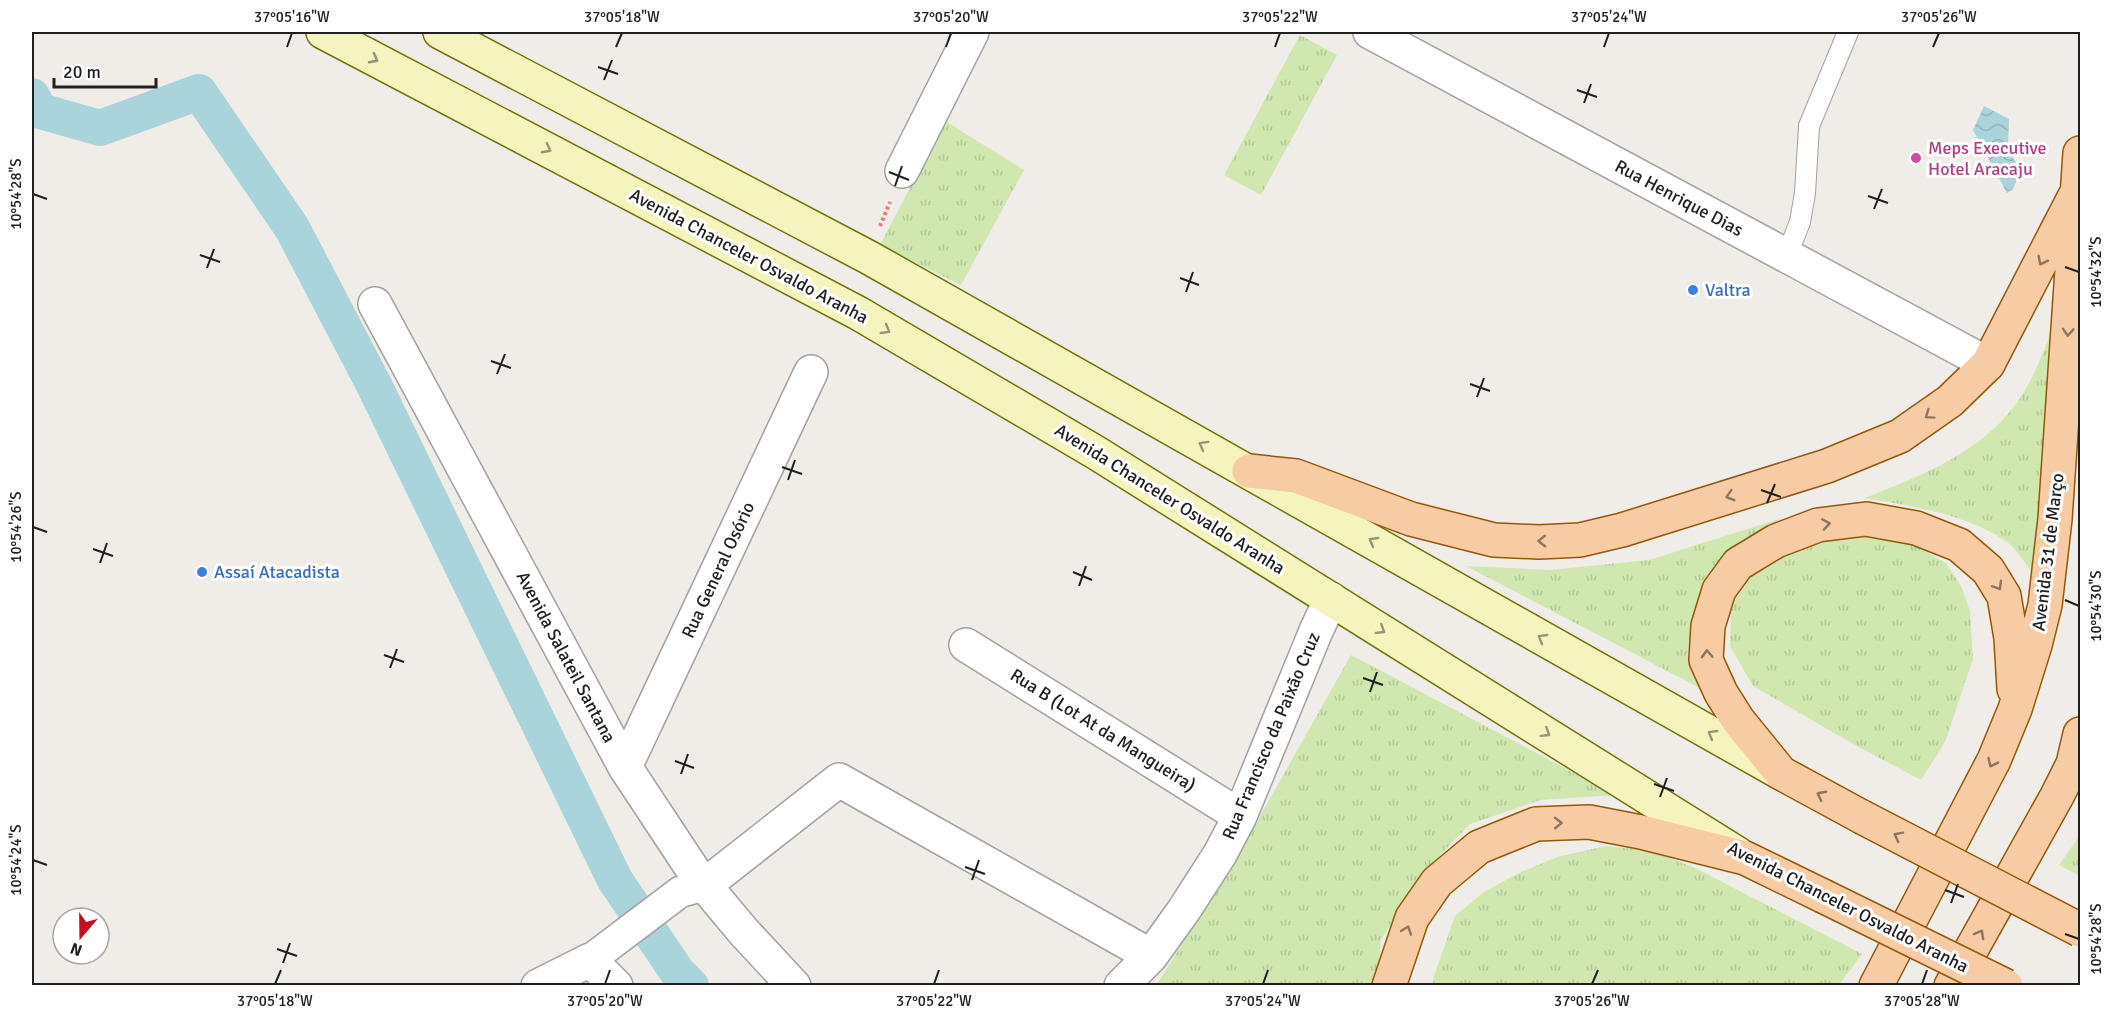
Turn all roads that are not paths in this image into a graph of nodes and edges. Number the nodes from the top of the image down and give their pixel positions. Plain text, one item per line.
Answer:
1 (322, 32) edge
2 (440, 32) edge
3 (972, 32) edge
4 (1370, 32) edge
5 (1848, 32) edge
6 (2080, 153) edge
7 (902, 171) road end
8 (2078, 190) junction
9 (1787, 255) junction
10 (375, 304) dead end
11 (1988, 364) junction
12 (811, 372) dead end
13 (1249, 471) junction
14 (1331, 599) junction
15 (966, 645) dead end
16 (2015, 709) junction
17 (2078, 752) edge
18 (625, 767) junction
19 (1781, 773) junction
20 (1240, 816) junction
21 (1745, 858) junction
22 (692, 889) junction
23 (2080, 930) edge
24 (1151, 956) junction
25 (590, 960) junction
26 (538, 986) edge
27 (616, 986) edge
28 (794, 986) edge
29 (1121, 986) edge
30 (1389, 986) edge
31 (1876, 986) edge
32 (1951, 986) edge
33 (2006, 986) edge

1 -> 14 main road, Avenida Chanceler Osvaldo Aranha
13 -> 2 main road
3 - 7 street
4 - 9 street, Rua Henrique Dias
5 - 9 lane
6 - 8 main road, Avenida 31 de Março
8 -> 11 main road
8 -> 16 main road, Avenida 31 de Março
9 - 11 street, Rua Henrique Dias
10 - 18 street, Avenida Salateil Santana
11 -> 13 main road
12 - 18 street, Rua General Osório
19 -> 13 main road
14 - 20 street, Rua Francisco da Paixão Cruz
14 -> 21 main road, Avenida Chanceler Osvaldo Aranha
15 - 20 street, Rua B (Lot At da Mangueira)
19 -> 16 main road
16 -> 31 main road, Avenida 31 de Março
32 -> 17 main road
18 - 22 street, Avenida Salateil Santana
23 -> 19 main road, bridge
20 - 24 street, Rua Francisco da Paixão Cruz
30 -> 21 main road
21 - 33 main road, Avenida Chanceler Osvaldo Aranha, bridge
22 - 24 street
22 - 25 street
22 - 28 street, Avenida Salateil Santana
24 - 29 street, Rua Francisco da Paixão Cruz
25 - 26 street
25 - 27 street

